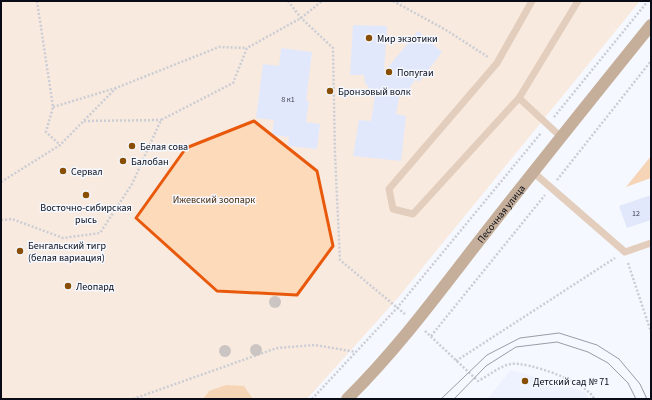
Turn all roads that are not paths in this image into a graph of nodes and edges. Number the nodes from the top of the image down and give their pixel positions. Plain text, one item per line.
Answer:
1 (532, 1) edge
2 (578, 1) edge
3 (651, 25) edge
4 (519, 98) junction
5 (561, 137) junction
6 (533, 172) junction
7 (651, 243) edge
8 (347, 399) edge

1 - 4 lane
2 - 4 lane
3 - 5 main road, Песочная улица
4 - 5 lane
5 - 6 main road, Песочная улица
6 - 7 lane
6 - 8 main road, Песочная улица

